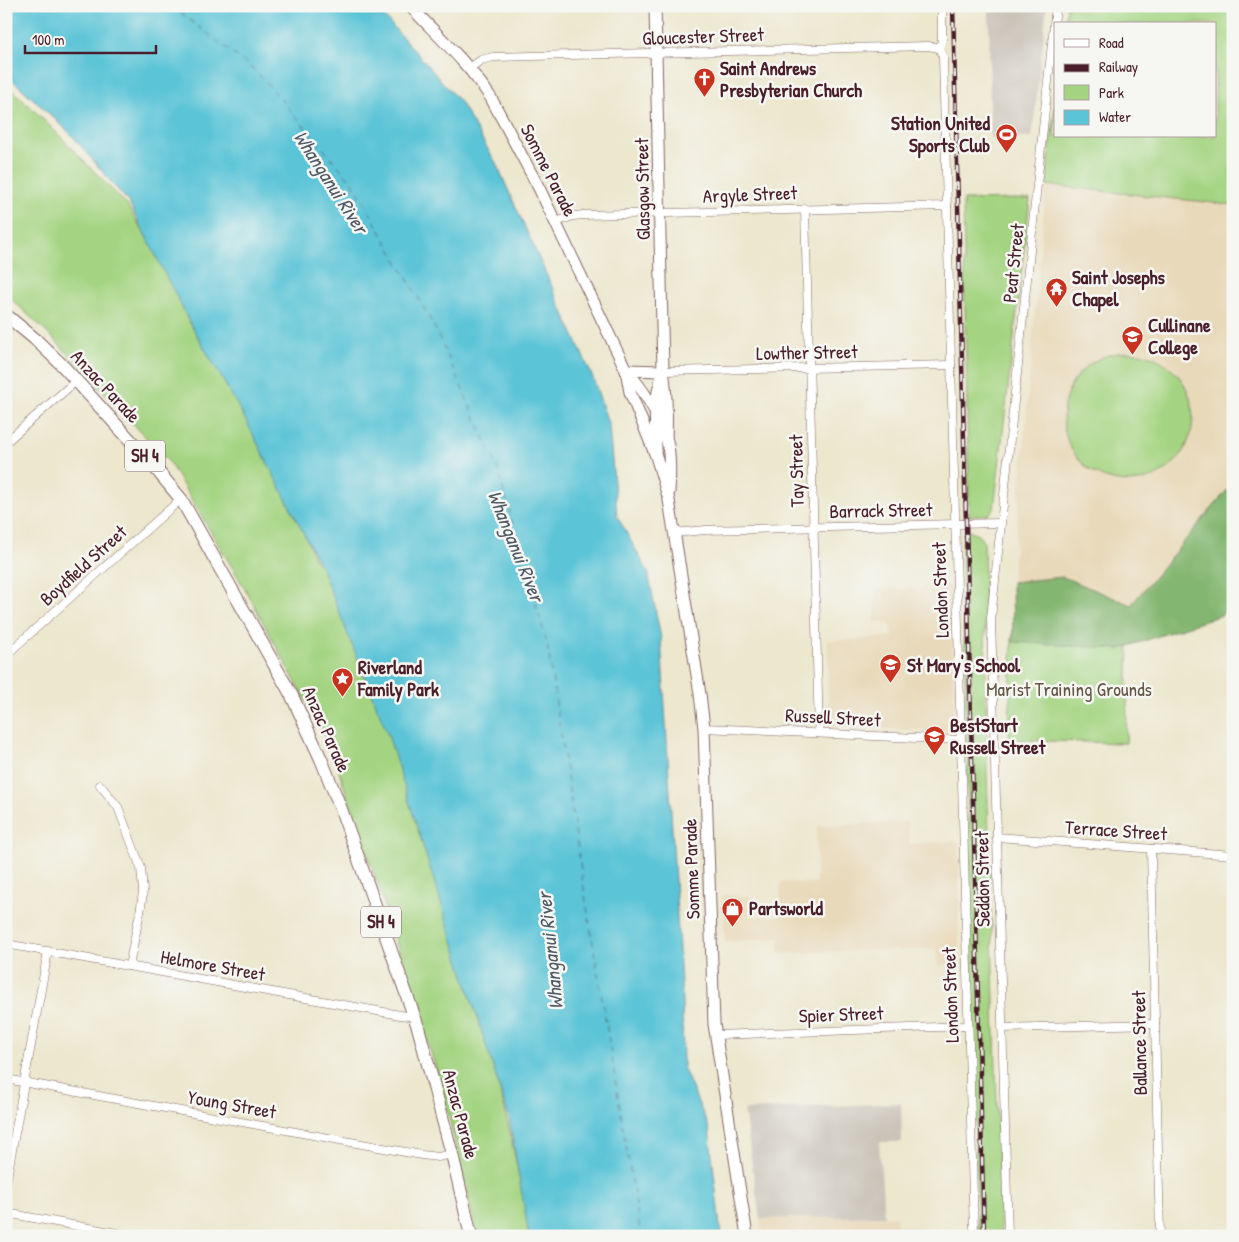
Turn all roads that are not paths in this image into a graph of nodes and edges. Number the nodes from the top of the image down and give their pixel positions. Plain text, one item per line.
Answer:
1 (410, 6) edge
2 (655, 6) edge
3 (942, 6) edge
4 (1056, 6) edge
5 (1054, 22) edge
6 (1054, 24) edge
7 (939, 48) junction
8 (656, 54) junction
9 (470, 68) junction
10 (947, 206) junction
11 (805, 209) junction
12 (660, 213) junction
13 (556, 222) junction
14 (6, 315) edge
15 (951, 365) junction
16 (810, 369) junction
17 (626, 370) junction
18 (663, 372) junction
19 (76, 381) junction
20 (655, 413) junction
21 (666, 438) junction
22 (6, 442) edge
23 (656, 456) junction
24 (181, 499) junction
25 (669, 500) junction
26 (1000, 523) junction
27 (954, 524) junction
28 (813, 528) junction
29 (673, 533) junction
30 (6, 655) edge
31 (704, 728) junction
32 (819, 733) junction
33 (960, 740) junction
34 (100, 785) dead end
35 (998, 837) junction
36 (1151, 849) junction
37 (1233, 855) edge
38 (6, 944) edge
39 (48, 951) junction
40 (129, 966) junction
41 (414, 1014) junction
42 (1155, 1024) junction
43 (967, 1026) junction
44 (1002, 1028) junction
45 (716, 1035) junction
46 (6, 1079) edge
47 (24, 1082) junction
48 (452, 1154) junction
49 (6, 1183) edge
50 (6, 1213) edge
51 (133, 1236) edge
52 (471, 1236) edge
53 (747, 1236) edge
54 (974, 1236) edge
55 (1008, 1236) edge
56 (1160, 1236) edge

1 - 9 main road, Somme Parade
2 - 8 main road, Glasgow Street
3 - 7 street, London Street
4 - 5 street, Peat Street
6 - 26 street, Peat Street
7 - 8 street, Gloucester Street
7 - 10 street, London Street
8 - 9 street, Gloucester Street
8 - 12 main road, Glasgow Street
9 - 13 main road, Somme Parade
10 - 11 street, Argyle Street
10 - 15 street, London Street
11 - 12 street, Argyle Street
11 - 16 street, Tay Street
12 - 13 street, Argyle Street
12 - 18 main road, Glasgow Street
13 - 17 main road, Somme Parade
14 - 19 main road, Anzac Parade / SH 4
15 - 16 street, Lowther Street
15 - 27 street, London Street
16 - 18 street, Lowther Street
16 - 28 street, Tay Street
17 - 18 main road
17 - 20 main road, Somme Parade
17 - 23 main road, Somme Parade
18 - 20 main road, Glasgow Street
18 - 21 main road, Glasgow Street
19 - 22 street
19 - 24 main road, Anzac Parade / SH 4
20 - 21 main road, Somme Parade
20 - 23 main road, Glasgow Street
21 - 25 main road, Somme Parade
23 - 25 main road, Somme Parade
24 - 30 street, Boydfield Street
24 - 41 main road, Anzac Parade / SH 4
25 - 29 main road, Somme Parade
26 - 27 street, Barrack Street
26 - 35 street, Seddon Street
27 - 28 street, Barrack Street
27 - 33 street, London Street
28 - 29 street, Barrack Street
28 - 32 street, Tay Street
29 - 31 main road, Somme Parade
31 - 32 street, Russell Street
31 - 45 main road, Somme Parade
32 - 33 street, Russell Street
33 - 43 street, London Street
34 - 40 street
35 - 36 street, Terrace Street
35 - 44 street, Seddon Street
36 - 37 street, Terrace Street
36 - 42 street, Ballance Street
38 - 39 street, Helmore Street
39 - 40 street, Helmore Street
39 - 47 street
40 - 41 street, Helmore Street
41 - 48 main road, Anzac Parade / SH 4
42 - 44 street
42 - 56 street, Ballance Street
43 - 45 street, Spier Street
43 - 54 street, London Street
44 - 55 street, Seddon Street
45 - 53 main road, Somme Parade
46 - 47 street, Young Street
47 - 48 street, Young Street
47 - 49 street
48 - 52 main road, Anzac Parade / SH 4
50 - 51 street

